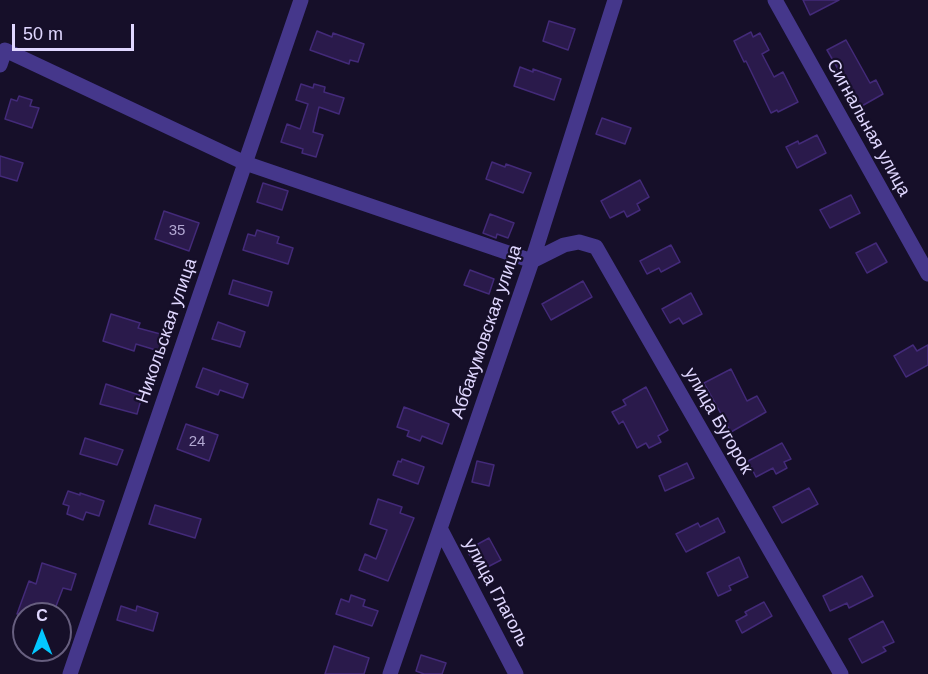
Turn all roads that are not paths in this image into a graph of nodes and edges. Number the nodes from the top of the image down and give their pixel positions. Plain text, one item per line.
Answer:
1 (301, 0) edge
2 (615, 0) edge
3 (775, 0) edge
4 (0, 65) edge
5 (244, 163) junction
6 (532, 261) junction
7 (928, 274) edge
8 (441, 530) junction
9 (70, 674) edge
10 (390, 674) edge
11 (516, 674) edge
12 (841, 674) edge

1 - 5 street, Никольская улица
2 - 6 street, Аббакумовская улица
3 - 7 street, Сигнальная улица
4 - 5 street
5 - 6 street
5 - 9 street, Никольская улица
6 - 8 street, Аббакумовская улица
6 - 12 street, улица Бугорок
8 - 10 street, Аббакумовская улица
8 - 11 street, улица Глаголь

